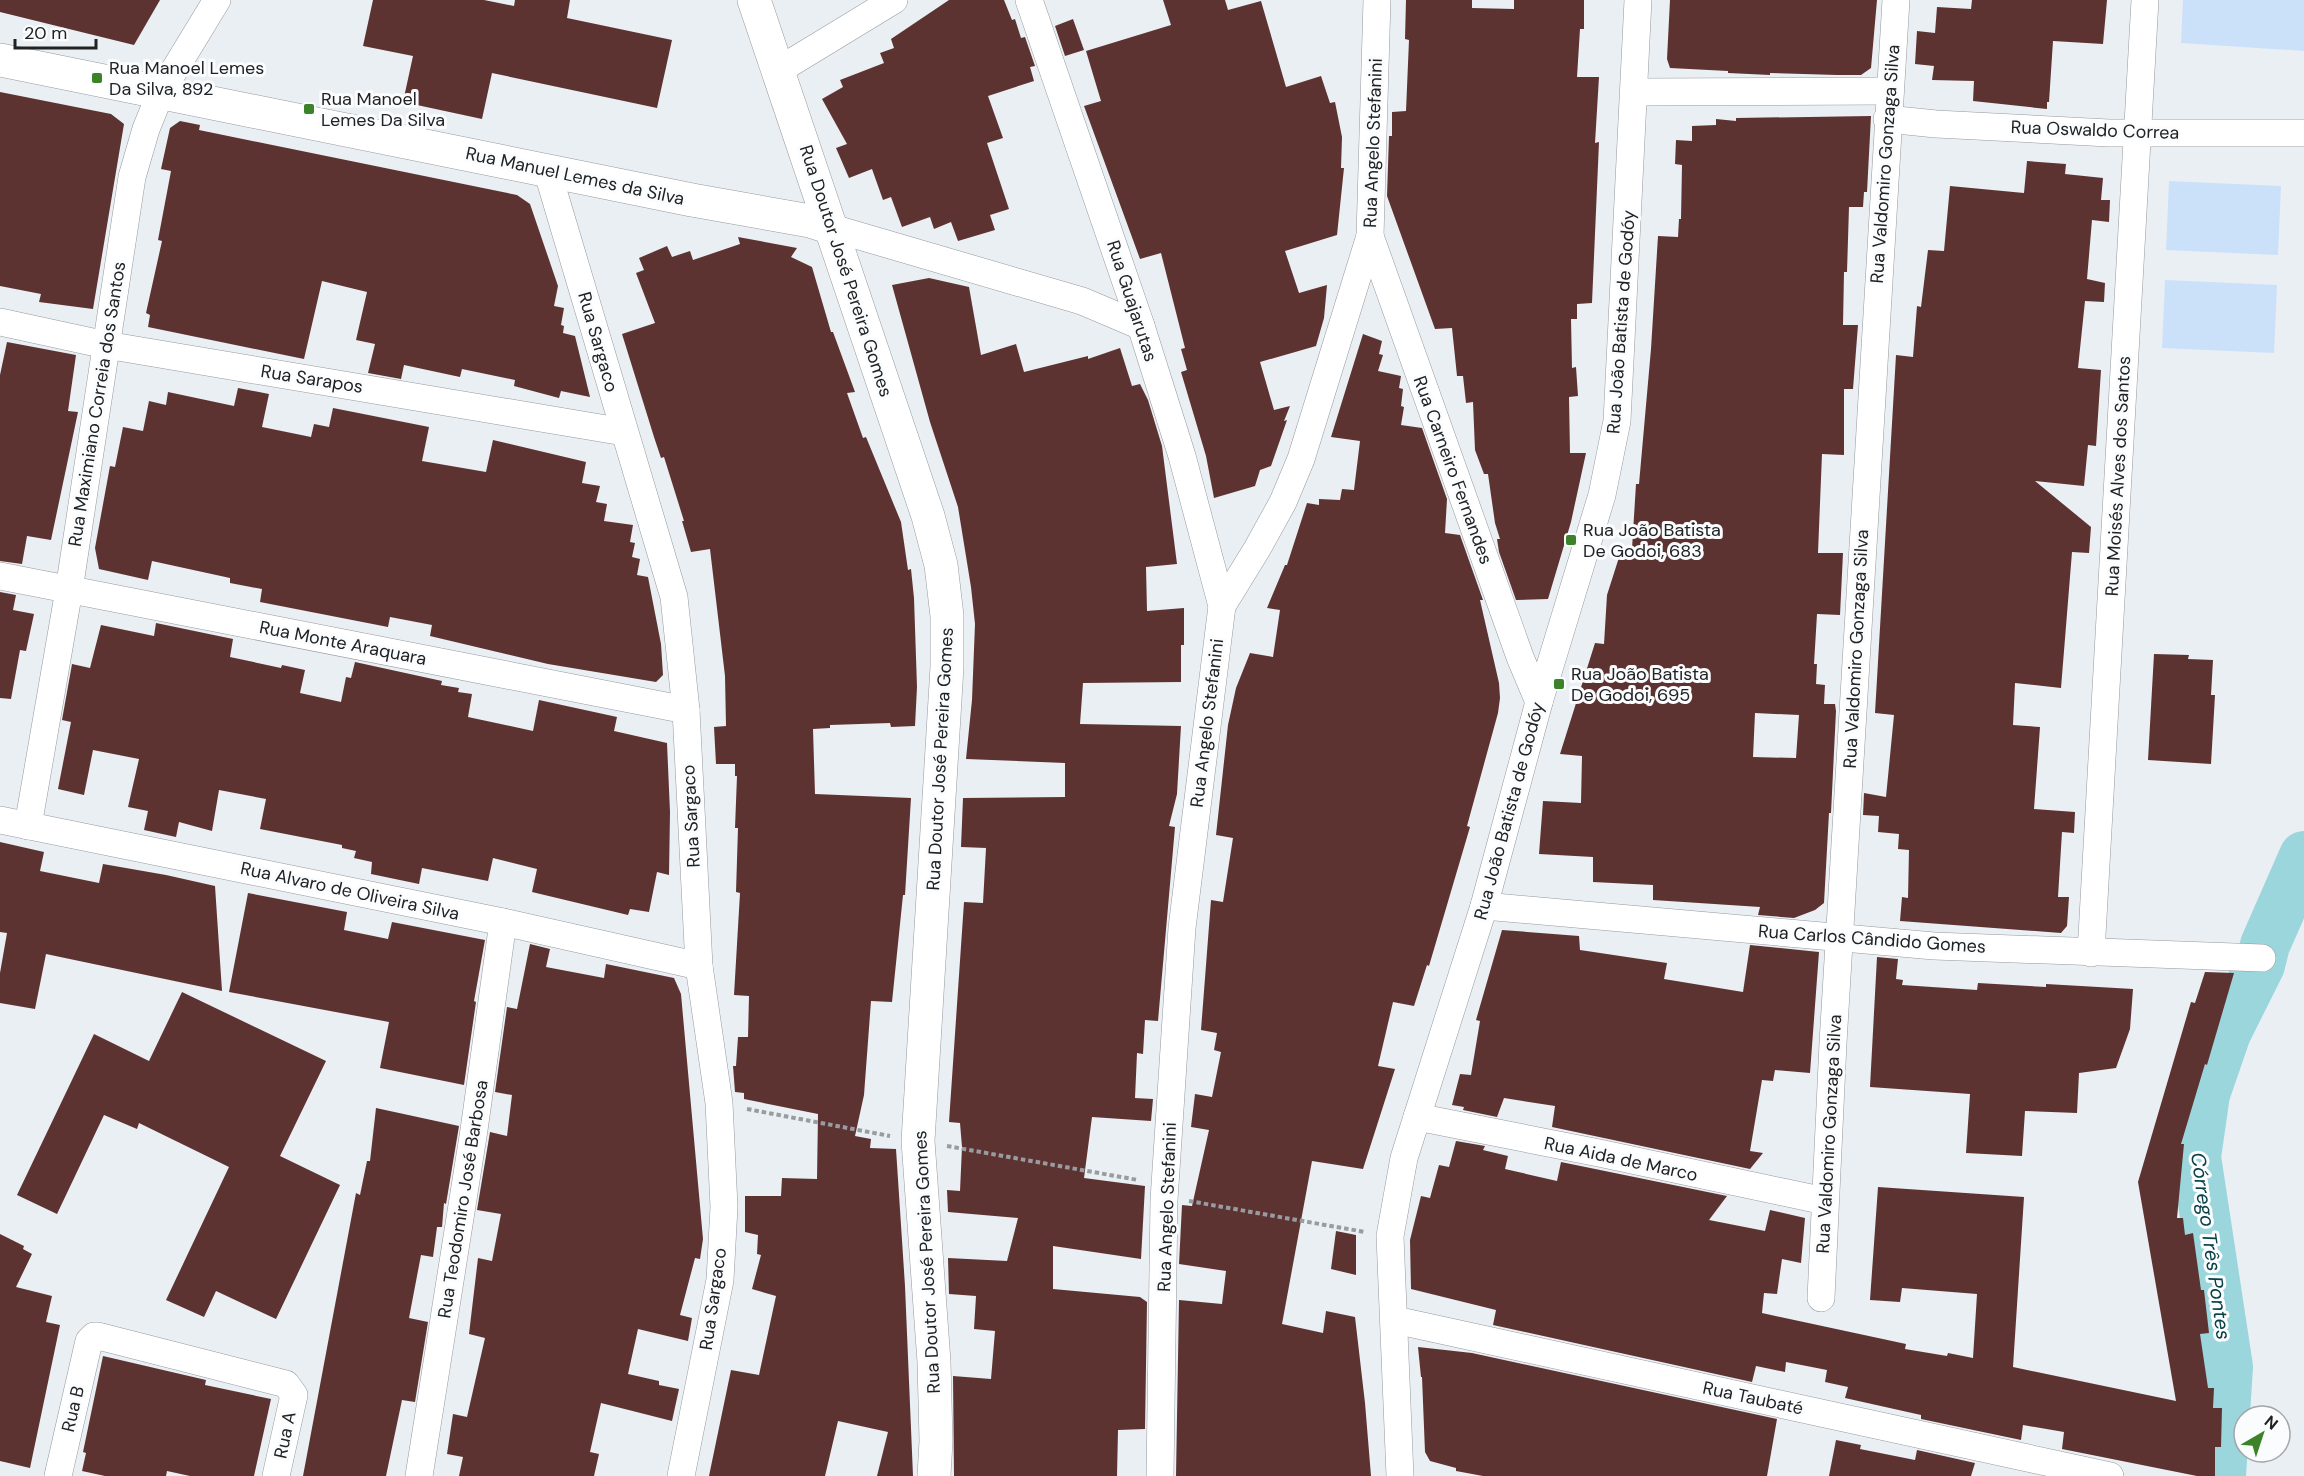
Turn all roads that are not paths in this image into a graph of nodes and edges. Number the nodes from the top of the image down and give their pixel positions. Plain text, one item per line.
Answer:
1 (217, 0) edge
2 (754, 0) edge
3 (894, 0) edge
4 (1029, 0) edge
5 (1377, 0) edge
6 (1638, 0) edge
7 (1896, 0) edge
8 (2145, 0) edge
9 (0, 60) edge
10 (779, 70) junction
11 (1890, 91) junction
12 (161, 92) junction
13 (1634, 92) junction
14 (1887, 119) junction
15 (2304, 133) edge
16 (2137, 134) junction
17 (547, 170) junction
18 (832, 228) junction
19 (1371, 236) junction
20 (0, 322) edge
21 (1141, 326) junction
22 (106, 345) junction
23 (624, 432) junction
24 (0, 576) edge
25 (69, 590) junction
26 (1221, 606) junction
27 (1539, 702) junction
28 (686, 710) junction
29 (0, 820) edge
30 (28, 826) junction
31 (1484, 906) junction
32 (503, 922) junction
33 (1839, 938) junction
34 (2091, 952) junction
35 (2262, 958) dead end
36 (699, 966) junction
37 (1417, 1117) junction
38 (1825, 1201) junction
39 (1821, 1298) dead end
40 (1395, 1320) junction
41 (294, 1395) joint
42 (58, 1476) edge
43 (276, 1476) edge
44 (419, 1476) edge
45 (681, 1476) edge
46 (934, 1476) edge
47 (1160, 1476) edge
48 (1400, 1476) edge
49 (2110, 1476) edge

1 - 12 street, Rua Maximiano Correia dos Santos
2 - 10 main road, Rua Doutor José Pereira Gomes
3 - 10 street
4 - 21 street, Rua Guajarutas
5 - 19 street, Rua Angelo Stefanini
6 - 13 street, Rua João Batista de Godóy
7 - 11 street, Rua Valdomiro Gonzaga Silva
8 - 16 street, Rua Moisés Alves dos Santos
9 - 12 main road, Rua Manuel Lemes da Silva
10 - 18 main road, Rua Doutor José Pereira Gomes
11 - 13 street
11 - 14 street, Rua Valdomiro Gonzaga Silva
12 - 17 main road, Rua Manuel Lemes da Silva
12 - 22 street, Rua Maximiano Correia dos Santos
13 - 27 street, Rua João Batista de Godóy
14 - 16 street, Rua Oswaldo Correa
14 - 33 street, Rua Valdomiro Gonzaga Silva
15 - 16 street, Rua Oswaldo Correa
16 - 34 street, Rua Moisés Alves dos Santos
17 - 18 main road, Rua Manuel Lemes da Silva
17 - 23 street, Rua Sargaco
18 - 21 street, Rua Manuel Lemes da Silva
18 - 46 main road, Rua Doutor José Pereira Gomes
19 - 26 street, Rua Angelo Stefanini
19 - 27 street, Rua Carneiro Fernandes
20 - 22 street, Rua Sarapos
21 - 26 street, Rua Guajarutas
22 - 23 street, Rua Sarapos
22 - 25 street, Rua Maximiano Correia dos Santos
23 - 28 street, Rua Sargaco
24 - 25 street, Rua Monte Araquara
25 - 28 street, Rua Monte Araquara
25 - 30 street, Rua Maximiano Correia dos Santos
26 - 47 street, Rua Angelo Stefanini
27 - 31 street, Rua João Batista de Godóy
28 - 36 street, Rua Sargaco
29 - 30 street, Rua Alvaro de Oliveira Silva
30 - 32 street, Rua Alvaro de Oliveira Silva
31 - 33 street, Rua Carlos Cândido Gomes
31 - 37 street, Rua João Batista de Godóy
32 - 36 street, Rua Alvaro de Oliveira Silva
32 - 44 street, Rua Teodomiro José Barbosa
33 - 34 street, Rua Carlos Cândido Gomes
33 - 38 street, Rua Valdomiro Gonzaga Silva
34 - 35 street, Rua Carlos Cândido Gomes
36 - 45 street, Rua Sargaco
37 - 38 street, Rua Aida de Marco
37 - 40 street, Rua João Batista de Godóy
38 - 39 street, Rua Valdomiro Gonzaga Silva
40 - 48 street, Rua João Batista de Godóy
40 - 49 street, Rua Taubaté
41 - 42 street, Rua B
41 - 43 street, Rua A

